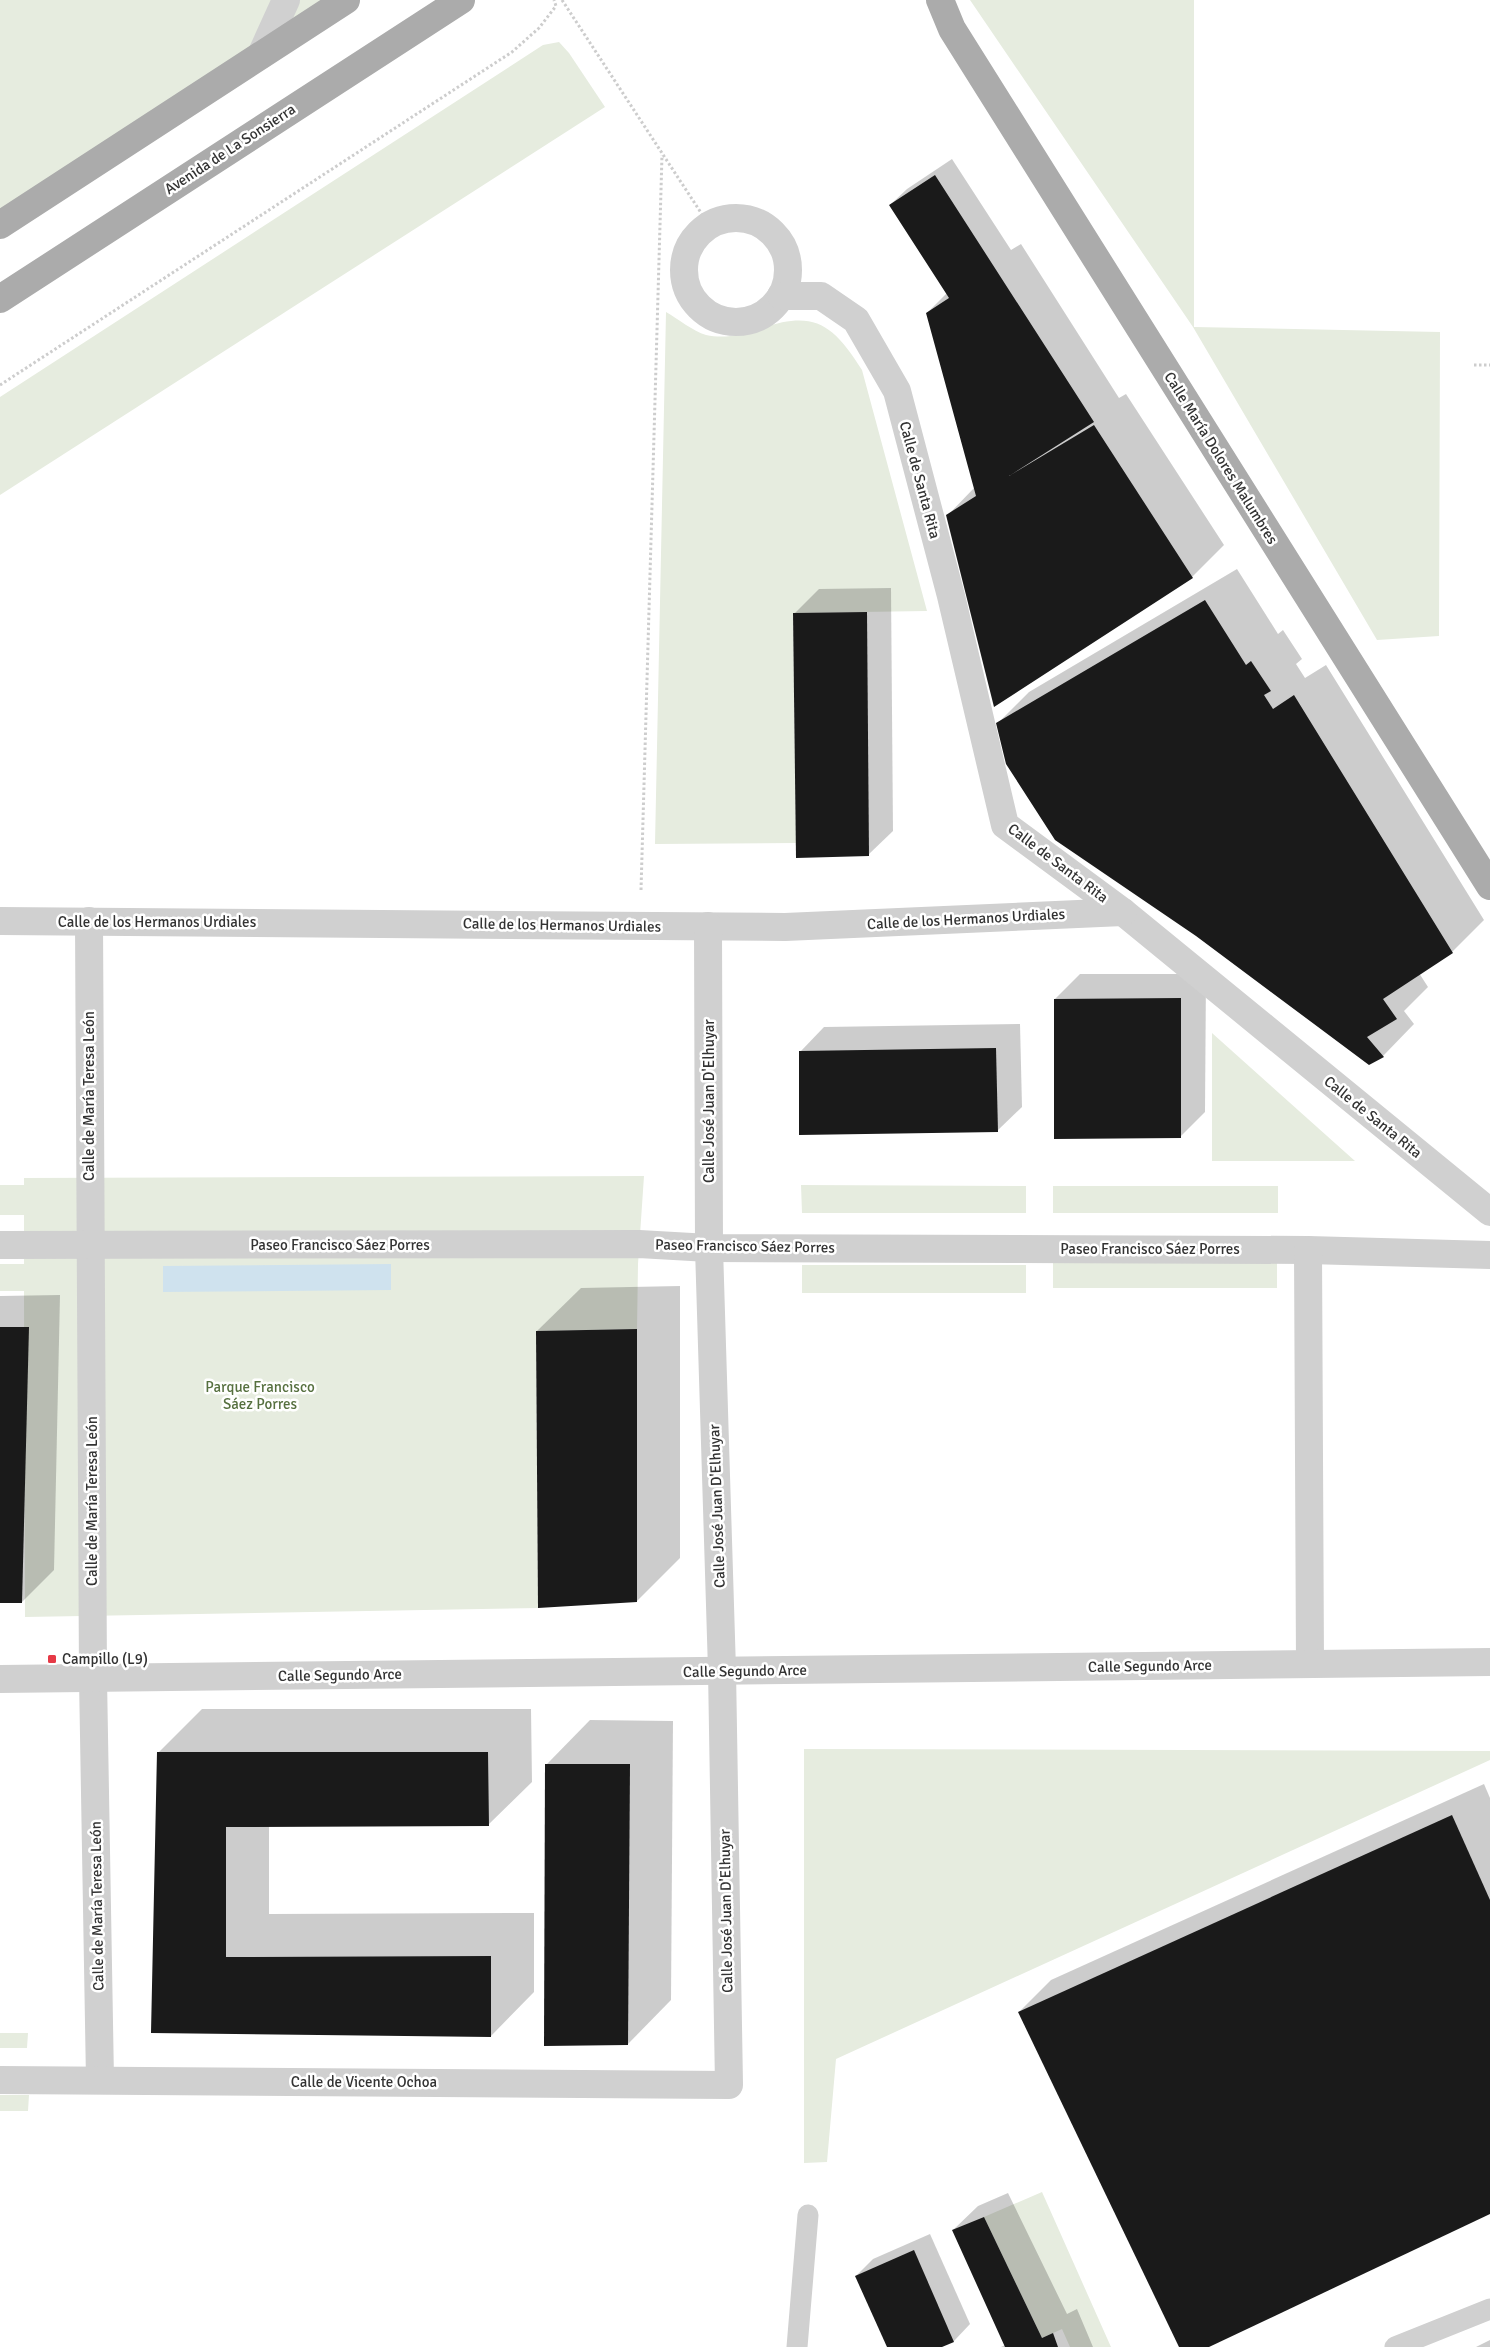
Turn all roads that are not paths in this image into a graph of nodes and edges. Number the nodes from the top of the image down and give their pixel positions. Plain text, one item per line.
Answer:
1 (286, 0) edge
2 (346, 0) edge
3 (460, 0) edge
4 (924, 0) edge
5 (940, 0) edge
6 (952, 29) junction
7 (261, 55) junction
8 (0, 225) edge
9 (781, 296) junction
10 (0, 299) edge
11 (1490, 886) edge
12 (1123, 912) junction
13 (89, 921) junction
14 (0, 922) edge
15 (708, 926) junction
16 (1490, 1212) edge
17 (0, 1245) edge
18 (90, 1246) junction
19 (709, 1248) junction
20 (1308, 1250) junction
21 (1490, 1255) edge
22 (1490, 1662) edge
23 (1310, 1664) junction
24 (722, 1670) junction
25 (94, 1678) junction
26 (0, 1679) edge
27 (0, 2080) edge
28 (100, 2080) junction
29 (729, 2085) joint
30 (808, 2215) dead end
31 (1490, 2310) edge
32 (797, 2347) edge
33 (1395, 2347) edge

1 - 7 street
2 - 7 main road
3 - 10 main road, Avenida de La Sonsierra
4 - 6 main road, Calle María Dolores Malumbres
5 - 6 main road, Calle María Dolores Malumbres
6 - 11 main road, Calle María Dolores Malumbres
7 - 8 main road
9 - 9 street
9 - 12 street, Calle de Santa Rita
12 - 15 street, Calle de los Hermanos Urdiales
12 - 16 street, Calle de Santa Rita
13 - 14 street, Calle de los Hermanos Urdiales
13 - 15 street, Calle de los Hermanos Urdiales
13 - 18 street, Calle de María Teresa León
15 - 19 street, Calle José Juan D'Elhuyar
17 - 18 street, Paseo Francisco Sáez Porres
18 - 19 street, Paseo Francisco Sáez Porres
18 - 25 street, Calle de María Teresa León
19 - 20 street, Paseo Francisco Sáez Porres
19 - 24 street, Calle José Juan D'Elhuyar
20 - 21 street, Paseo Francisco Sáez Porres
20 - 23 street
22 - 23 street, Calle Segundo Arce
23 - 24 street, Calle Segundo Arce
24 - 25 street, Calle Segundo Arce
24 - 29 street, Calle José Juan D'Elhuyar
25 - 26 street, Calle Segundo Arce
25 - 28 street, Calle de María Teresa León
27 - 28 street, Calle de Vicente Ochoa
28 - 29 street, Calle de Vicente Ochoa
30 - 32 lane
31 - 33 lane

